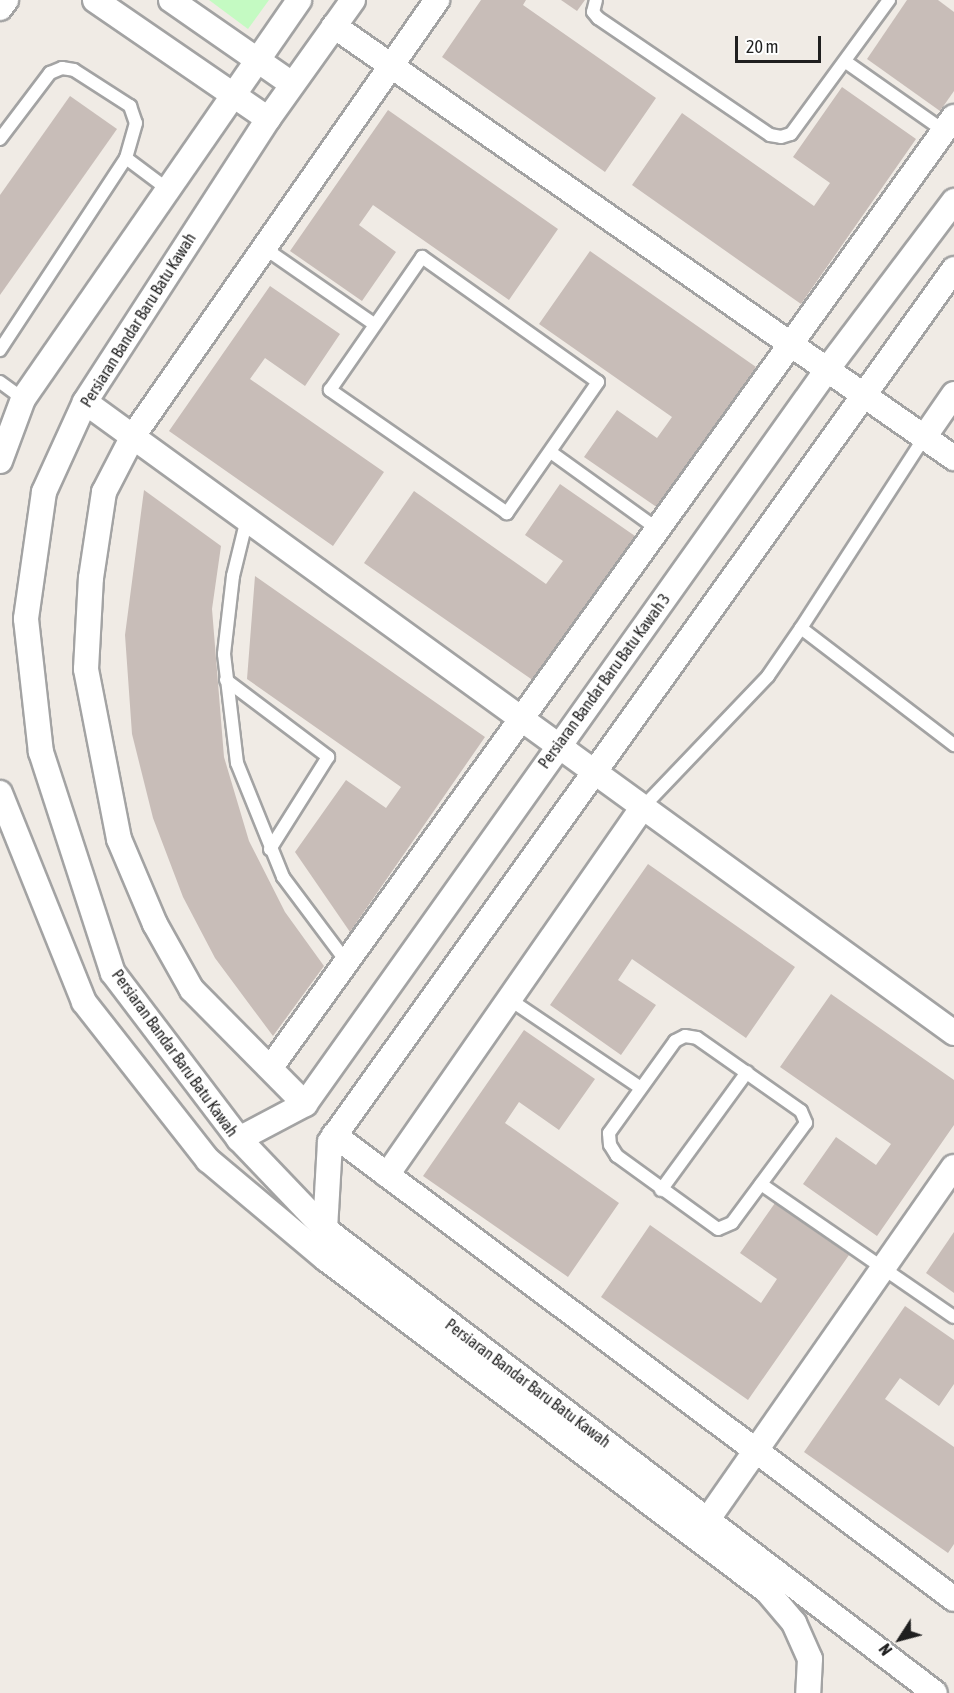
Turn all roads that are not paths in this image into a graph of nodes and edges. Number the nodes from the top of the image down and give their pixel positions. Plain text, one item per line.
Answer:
1 (6, 0) edge
2 (95, 0) edge
3 (171, 0) edge
4 (299, 0) edge
5 (353, 0) edge
6 (437, 0) edge
7 (596, 0) edge
8 (889, 0) edge
9 (0, 8) edge
10 (334, 26) junction
11 (256, 58) junction
12 (846, 62) junction
13 (392, 64) junction
14 (292, 84) junction
15 (229, 95) junction
16 (268, 119) junction
17 (949, 124) edge
18 (0, 139) edge
19 (126, 158) junction
20 (166, 188) junction
21 (954, 201) edge
22 (263, 247) junction
23 (954, 269) edge
24 (371, 322) junction
25 (791, 340) junction
26 (0, 350) edge
27 (829, 367) junction
28 (0, 382) edge
29 (865, 393) junction
30 (954, 394) edge
31 (23, 399) junction
32 (85, 402) junction
33 (133, 436) junction
34 (925, 436) junction
35 (552, 453) junction
36 (954, 458) edge
37 (0, 461) edge
38 (246, 519) junction
39 (656, 528) junction
40 (801, 627) junction
41 (226, 680) junction
42 (520, 717) junction
43 (558, 745) junction
44 (954, 745) edge
45 (594, 771) junction
46 (0, 793) edge
47 (644, 807) junction
48 (270, 849) junction
49 (345, 960) junction
50 (509, 999) junction
51 (954, 1033) edge
52 (271, 1067) junction
53 (747, 1072) junction
54 (641, 1088) junction
55 (305, 1104) junction
56 (334, 1135) junction
57 (238, 1139) junction
58 (954, 1167) edge
59 (387, 1175) junction
60 (761, 1184) junction
61 (661, 1190) junction
62 (325, 1229) junction
63 (884, 1268) junction
64 (954, 1317) edge
65 (756, 1450) junction
66 (708, 1519) junction
67 (954, 1599) edge
68 (808, 1693) edge
69 (934, 1693) edge

1 - 9 street
2 - 15 street
3 - 11 street
4 - 11 street
5 - 10 street, Persiaran Bandar Baru Batu Kawah
6 - 13 street
7 - 12 lane
8 - 12 lane
10 - 13 street
10 - 14 street, Persiaran Bandar Baru Batu Kawah
11 - 14 street
11 - 15 street
12 - 17 lane
13 - 22 street
13 - 25 street
14 - 16 street, Persiaran Bandar Baru Batu Kawah
15 - 16 street
15 - 20 street
16 - 32 street, Persiaran Bandar Baru Batu Kawah
17 - 25 street
18 - 19 lane
19 - 20 lane
19 - 26 lane
20 - 31 street
21 - 27 street, Persiaran Bandar Baru Batu Kawah 3
22 - 24 lane
22 - 33 street
23 - 29 street
24 - 35 lane
24 - 35 lane
25 - 27 street
25 - 39 street
27 - 29 street
27 - 43 street, Persiaran Bandar Baru Batu Kawah 3
28 - 31 lane
29 - 34 street
29 - 45 street
30 - 34 street
31 - 37 street
32 - 33 street
32 - 57 street, Persiaran Bandar Baru Batu Kawah
33 - 38 street
33 - 52 street
34 - 36 street
34 - 40 lane
35 - 39 lane
38 - 41 lane
38 - 42 street
39 - 42 street
40 - 44 lane
40 - 47 lane
41 - 48 lane
41 - 48 lane
42 - 43 street
42 - 49 street
43 - 45 street
43 - 55 street, Persiaran Bandar Baru Batu Kawah 3
45 - 47 street
45 - 56 street
46 - 68 street, Persiaran Bandar Baru Batu Kawah
47 - 50 street
47 - 51 street
48 - 49 lane
49 - 52 street
50 - 54 lane
50 - 59 street
52 - 55 street
53 - 54 lane
53 - 60 lane
53 - 61 lane
54 - 61 lane
55 - 57 street, Persiaran Bandar Baru Batu Kawah 3
56 - 59 street
56 - 62 street
57 - 62 street, Persiaran Bandar Baru Batu Kawah
58 - 63 street
59 - 65 street
60 - 61 lane
60 - 63 lane
62 - 66 street, Persiaran Bandar Baru Batu Kawah
63 - 64 lane
63 - 65 street
65 - 66 street
65 - 67 street
66 - 69 street, Persiaran Bandar Baru Batu Kawah

